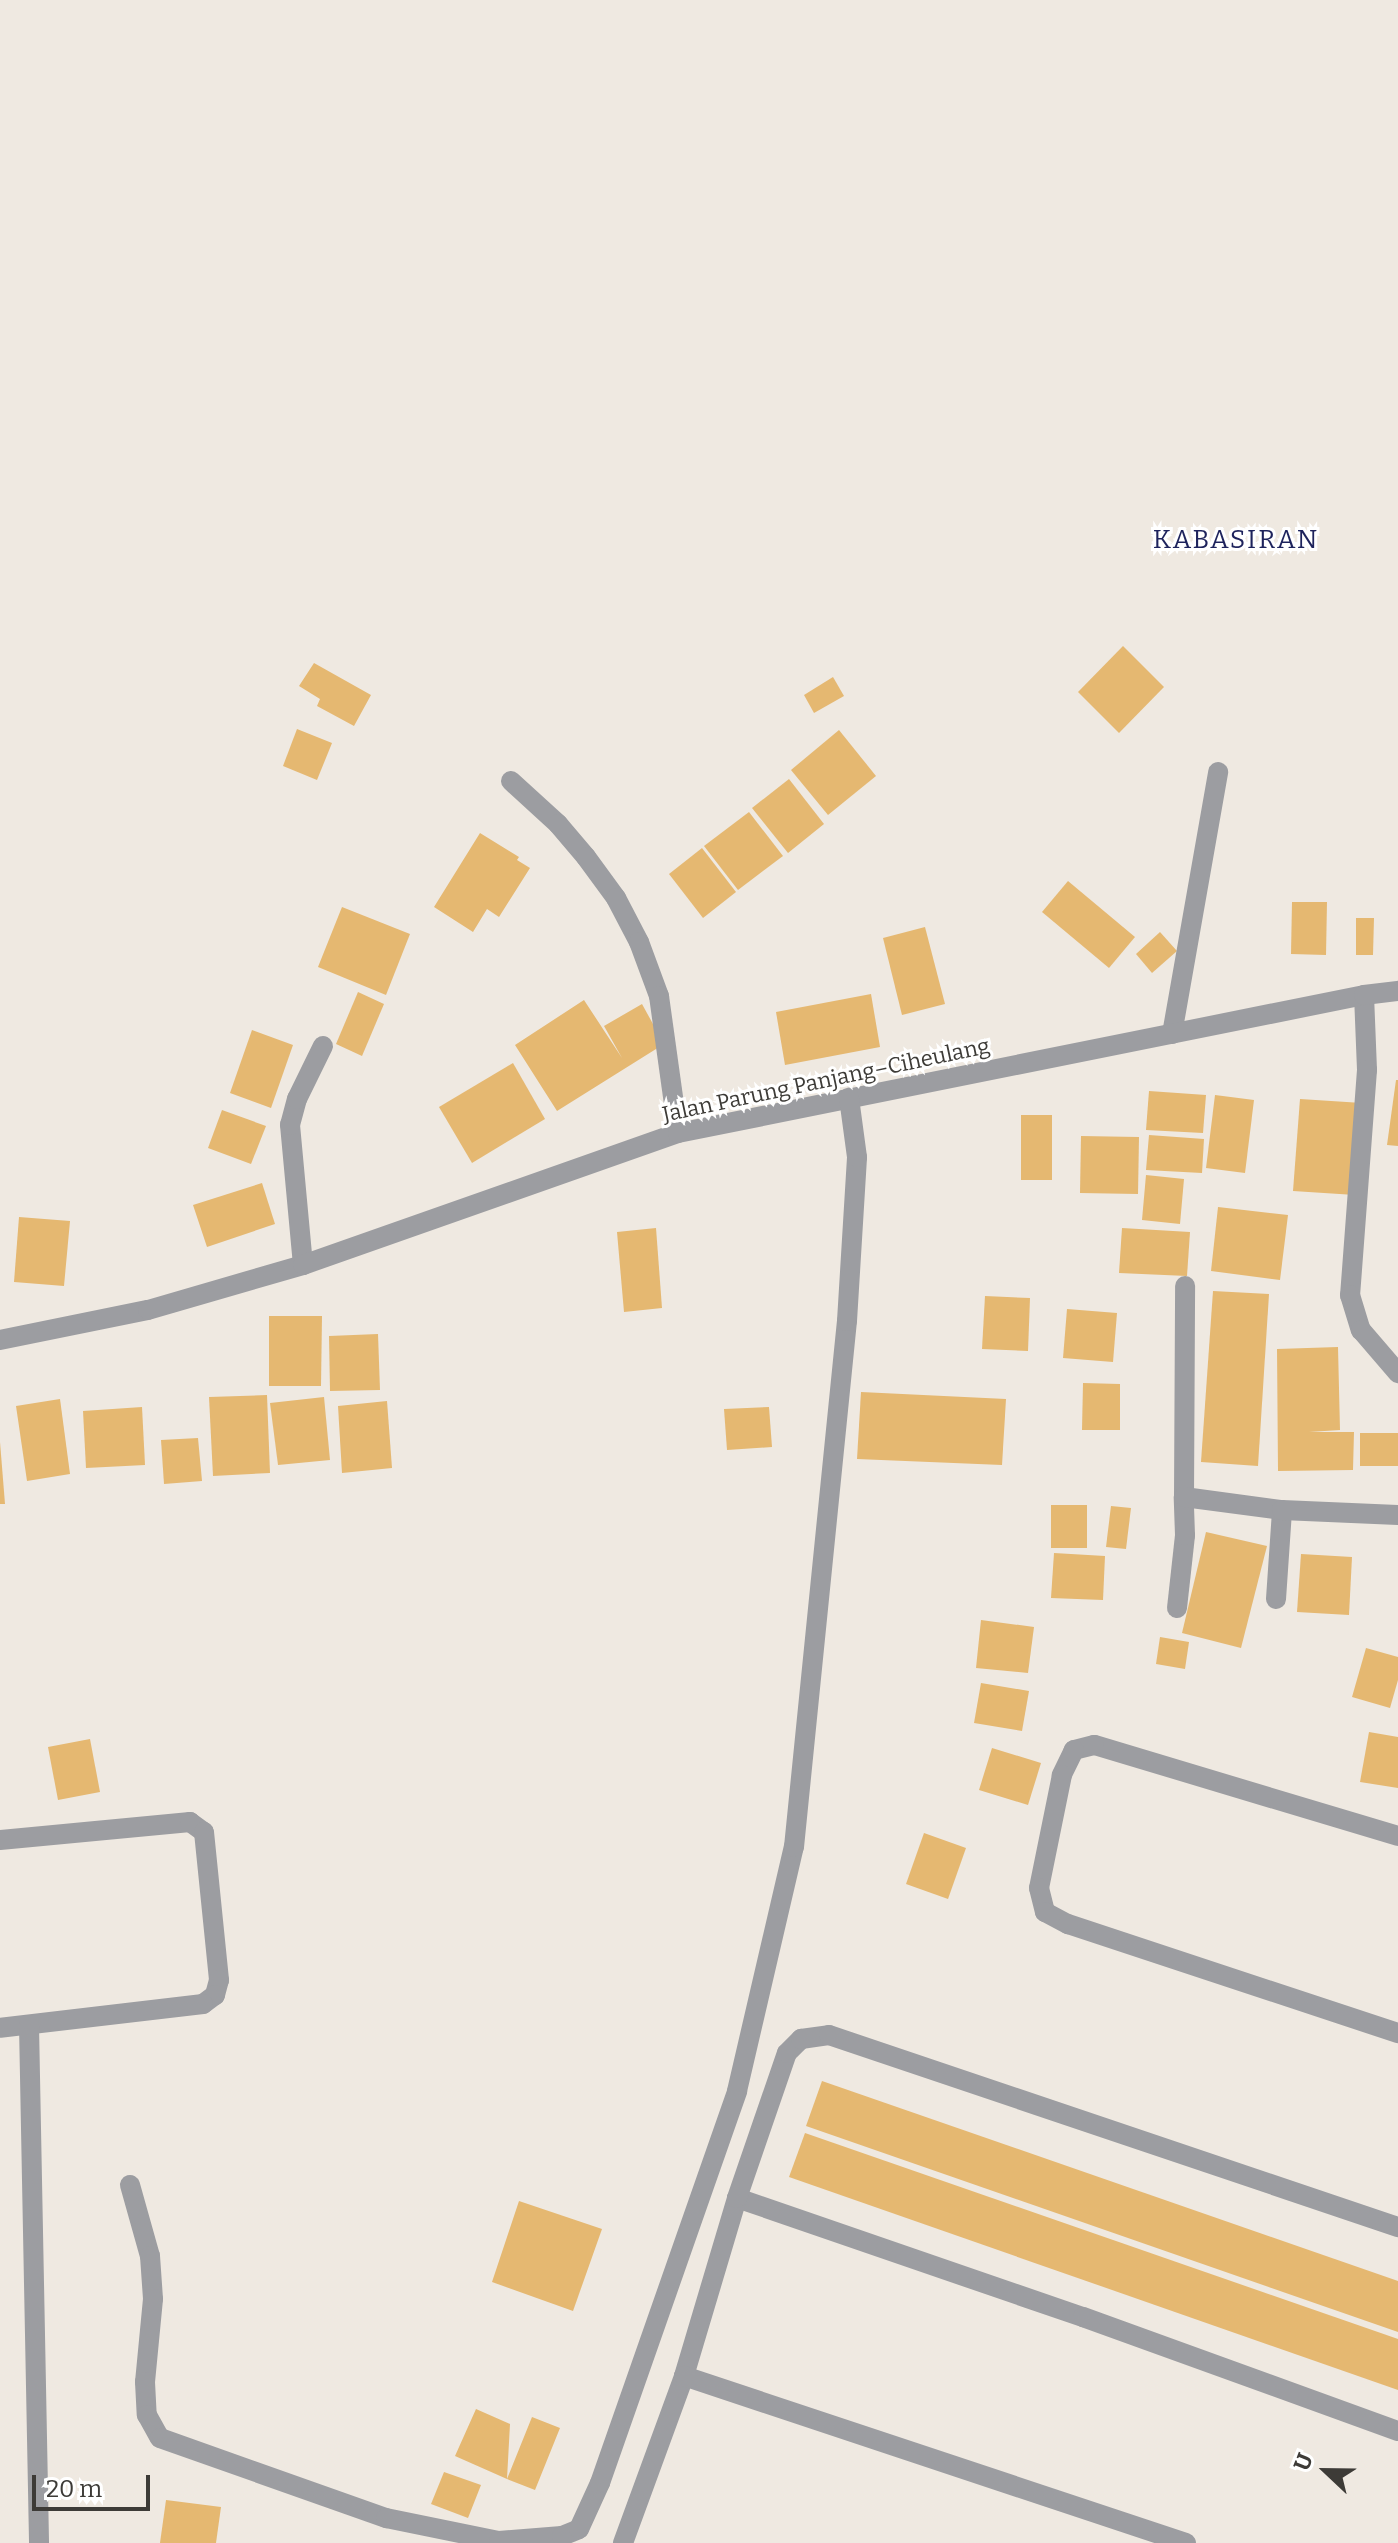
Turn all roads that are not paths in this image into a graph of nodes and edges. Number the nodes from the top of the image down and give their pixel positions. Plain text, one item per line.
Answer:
1 (1218, 772) dead end
2 (511, 781) dead end
3 (1398, 991) edge
4 (1364, 995) junction
5 (1172, 1034) junction
6 (323, 1046) dead end
7 (849, 1098) junction
8 (678, 1133) junction
9 (303, 1265) junction
10 (1185, 1286) dead end
11 (0, 1340) edge
12 (1398, 1373) edge
13 (1184, 1497) junction
14 (1282, 1510) junction
15 (1398, 1515) edge
16 (1276, 1599) dead end
17 (1177, 1608) dead end
18 (1398, 1836) edge
19 (0, 1840) edge
20 (29, 2025) junction
21 (0, 2028) edge
22 (1398, 2033) edge
23 (130, 2185) dead end
24 (737, 2198) junction
25 (1398, 2227) edge
26 (684, 2376) junction
27 (1398, 2431) edge
28 (39, 2543) edge
29 (623, 2543) edge
30 (1186, 2543) edge

1 - 5 street
2 - 8 street
3 - 4 street, Jalan Parung Panjang–Ciheulang
4 - 5 street, Jalan Parung Panjang–Ciheulang
4 - 12 street
5 - 7 street, Jalan Parung Panjang–Ciheulang
6 - 9 street
7 - 8 street, Jalan Parung Panjang–Ciheulang
7 - 23 street
8 - 9 street, Jalan Parung Panjang–Ciheulang
9 - 11 street, Jalan Parung Panjang–Ciheulang
10 - 13 street
13 - 14 street
13 - 17 street
14 - 15 street
14 - 16 street
18 - 22 street
19 - 20 street
20 - 21 street
20 - 28 street
24 - 25 street
24 - 26 street
24 - 27 street
26 - 29 street
26 - 30 street

